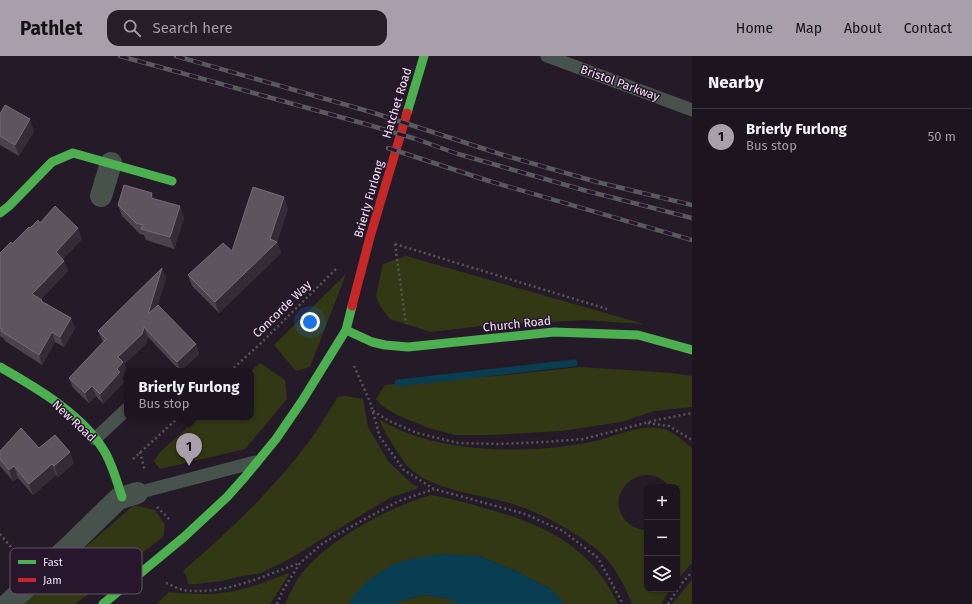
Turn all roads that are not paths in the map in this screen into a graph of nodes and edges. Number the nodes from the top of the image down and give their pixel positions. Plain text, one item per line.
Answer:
1 (424, 56) edge
2 (547, 56) edge
3 (692, 110) edge
4 (394, 158) joint
5 (111, 163) junction
6 (172, 181) dead end
7 (101, 196) dead end
8 (0, 213) edge
9 (346, 330) junction
10 (692, 350) edge
11 (0, 367) edge
12 (124, 412) edge
13 (95, 439) junction
14 (258, 462) junction
15 (140, 493) junction
16 (68, 548) edge
17 (142, 572) edge
18 (19, 594) edge
19 (115, 594) edge
20 (8, 604) edge
21 (103, 604) edge

1 - 4 street, Hatchet Road
2 - 3 lane, Bristol Parkway
4 - 9 street, Brierly Furlong
5 - 6 street
5 - 7 street
5 - 8 street
9 - 10 street, Church Road
9 - 14 street, Brierly Furlong
11 - 13 street, New Road
12 - 13 lane
13 - 15 street, New Road
14 - 15 lane
14 - 17 street, Brierly Furlong
15 - 16 street
18 - 20 street
19 - 21 street, Brierly Furlong

